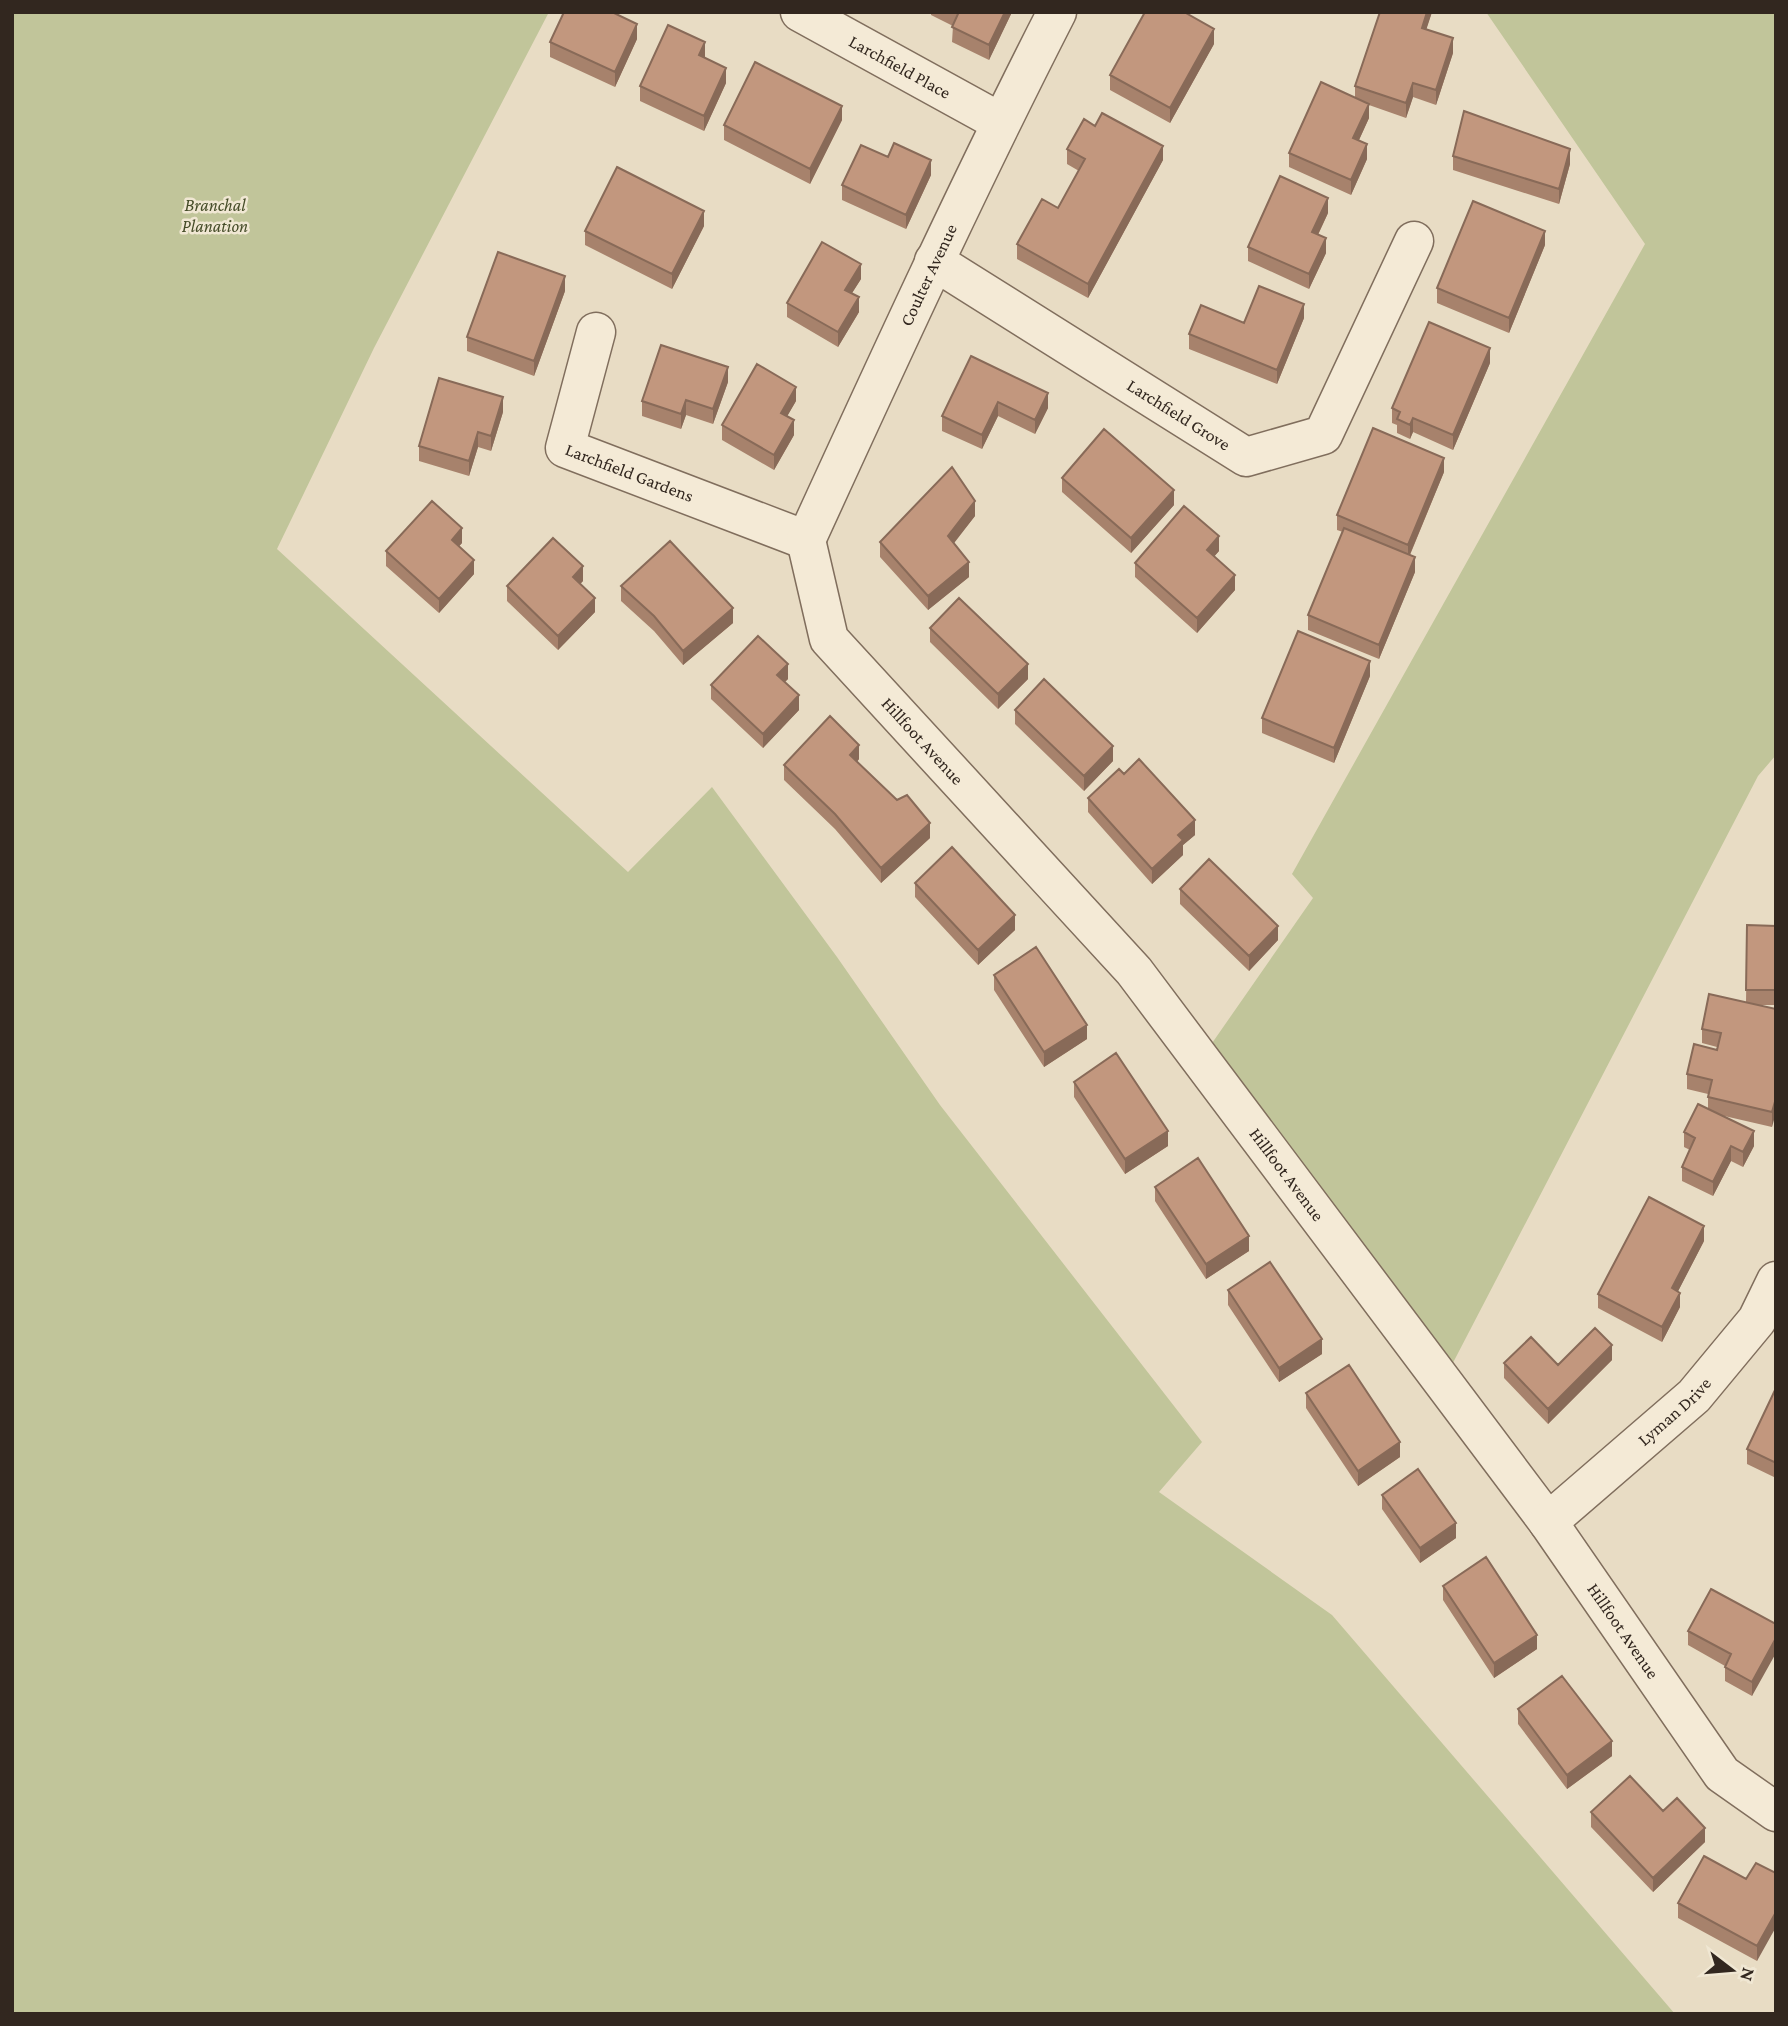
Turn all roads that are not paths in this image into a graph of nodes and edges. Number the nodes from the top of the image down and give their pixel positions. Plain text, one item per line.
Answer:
1 (800, 12) edge
2 (1057, 12) edge
3 (1000, 122) junction
4 (1414, 241) dead end
5 (934, 261) junction
6 (596, 332) dead end
7 (806, 540) junction
8 (1776, 1281) edge
9 (1766, 1324) edge
10 (1548, 1522) junction
11 (1776, 1812) edge

1 - 3 street, Larchfield Place
2 - 3 street, Coulter Avenue
3 - 5 street, Coulter Avenue
4 - 5 street, Larchfield Grove
5 - 7 street, Coulter Avenue
6 - 7 street, Larchfield Gardens
7 - 10 street, Hillfoot Avenue
8 - 9 street, Lyman Drive
9 - 10 street, Lyman Drive
10 - 11 street, Hillfoot Avenue

